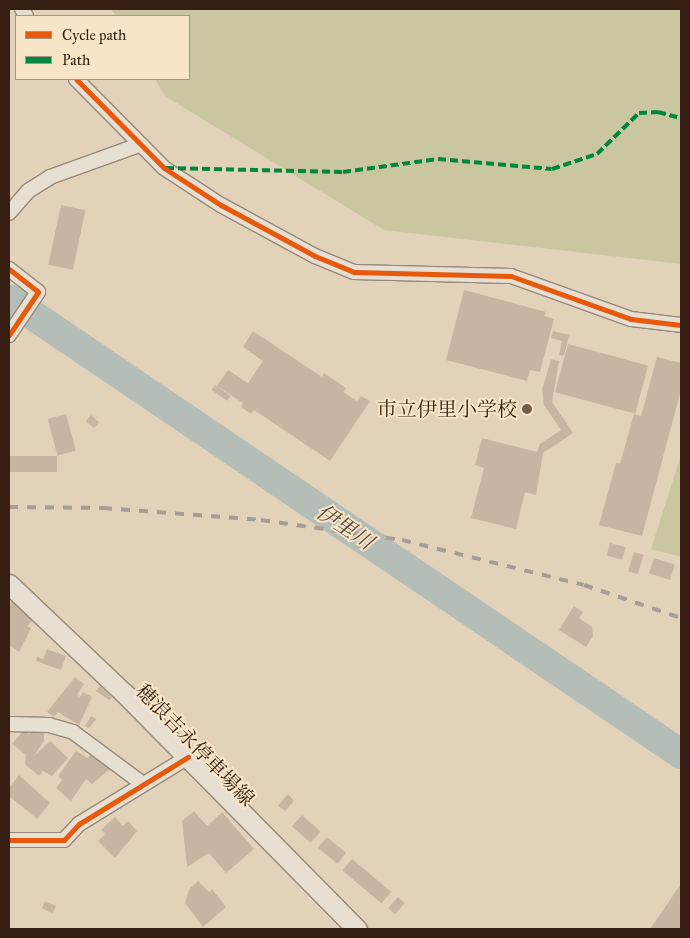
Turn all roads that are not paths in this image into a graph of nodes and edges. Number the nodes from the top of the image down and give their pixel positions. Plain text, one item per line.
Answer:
1 (77, 80) edge
2 (139, 145) junction
3 (9, 213) edge
4 (9, 269) edge
5 (681, 325) edge
6 (9, 335) edge
7 (9, 584) edge
8 (9, 724) edge
9 (188, 757) junction
10 (143, 784) junction
11 (9, 840) edge
12 (357, 929) edge

1 - 2 street
2 - 3 street
2 - 5 street
4 - 6 street
7 - 9 main road, 穂浪吉永停車場線
8 - 10 street
9 - 10 street
9 - 12 main road, 穂浪吉永停車場線
10 - 11 street

